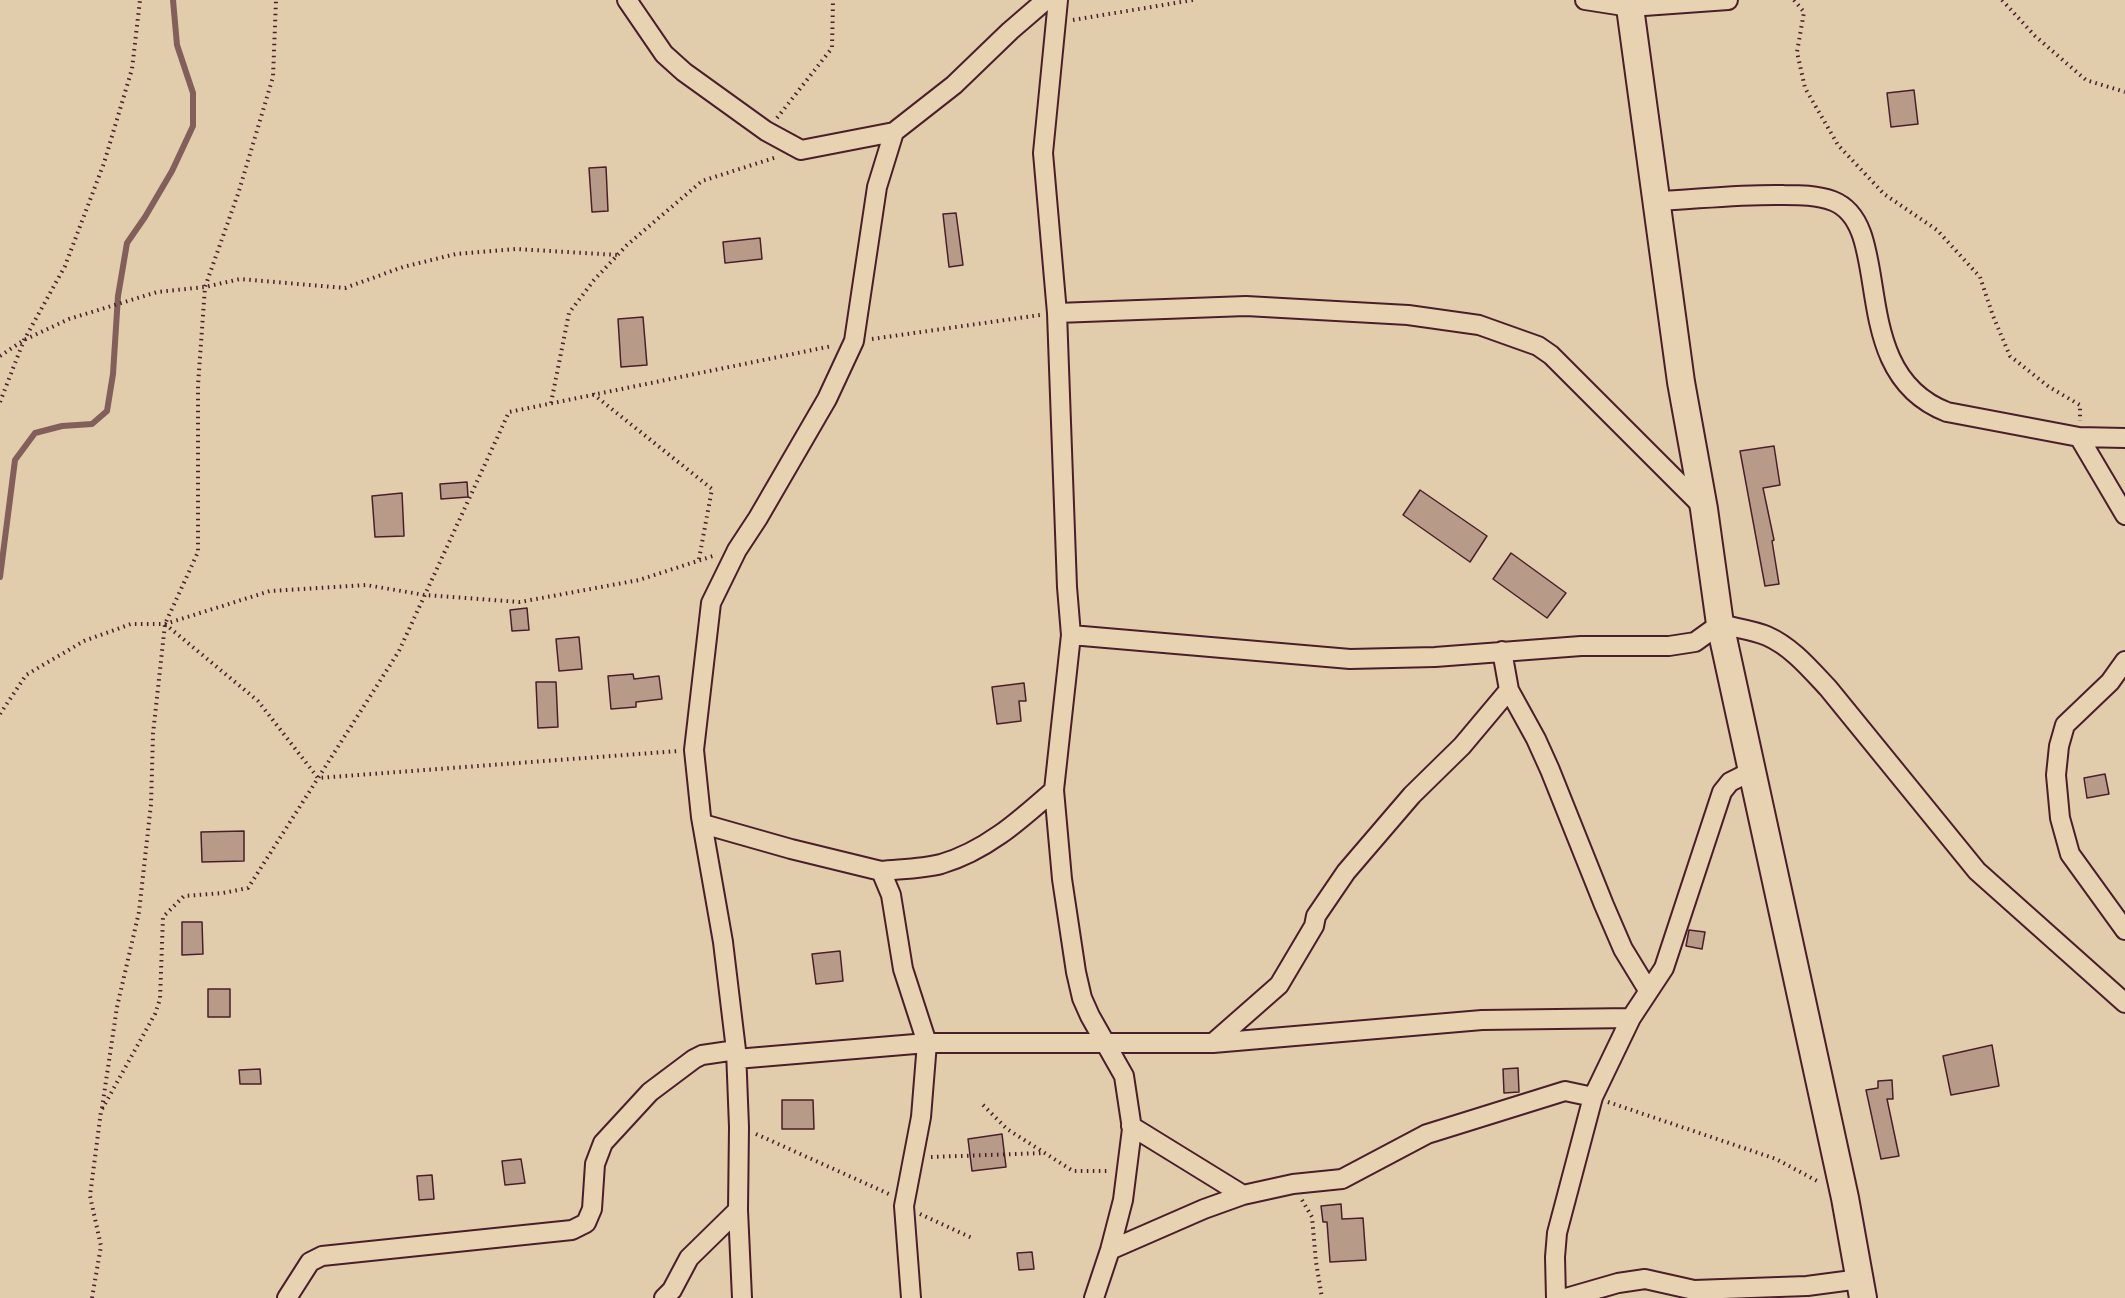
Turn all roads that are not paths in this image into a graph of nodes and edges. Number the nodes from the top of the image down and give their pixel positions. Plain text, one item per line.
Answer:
1 (627, 0) edge
2 (1046, 0) edge
3 (1058, 0) edge
4 (1585, 0) edge
5 (1728, 0) edge
6 (1629, 4) edge
7 (894, 132) junction
8 (1657, 201) junction
9 (1057, 313) junction
10 (2079, 437) junction
11 (2125, 438) edge
12 (1704, 508) junction
13 (2125, 515) edge
14 (1720, 624) junction
15 (1071, 635) junction
16 (1502, 651) junction
17 (2125, 661) edge
18 (1509, 690) junction
19 (1752, 771) junction
20 (1054, 790) junction
21 (703, 824) junction
22 (880, 871) junction
23 (2125, 930) edge
24 (1648, 990) junction
25 (2125, 1003) edge
26 (1631, 1018) junction
27 (927, 1043) junction
28 (1105, 1043) junction
29 (1213, 1043) junction
30 (736, 1054) junction
31 (1593, 1098) junction
32 (1131, 1126) junction
33 (1244, 1194) junction
34 (738, 1209) junction
35 (1110, 1251) junction
36 (1862, 1288) edge
37 (287, 1298) edge
38 (664, 1298) edge
39 (742, 1298) edge
40 (911, 1298) edge
41 (1094, 1298) edge
42 (1556, 1298) edge
43 (1566, 1298) edge

1 - 7 street
2 - 7 street
3 - 9 street
4 - 6 street
5 - 6 street
6 - 8 street
7 - 21 street
8 - 10 street
8 - 12 street
9 - 12 street
9 - 15 street
10 - 11 street
10 - 13 street
12 - 14 street
14 - 16 street
14 - 19 street
14 - 25 street
15 - 16 street
15 - 20 street
16 - 18 street
17 - 23 street
18 - 24 street
18 - 29 street
19 - 24 street
19 - 36 street
20 - 22 street
20 - 28 street
21 - 22 street
21 - 30 street
22 - 27 street
24 - 26 street
26 - 29 street
26 - 31 street
27 - 28 street
27 - 30 street
27 - 40 street
28 - 29 street
28 - 32 street
30 - 34 street
30 - 37 street
31 - 33 street
31 - 42 street
32 - 33 street
32 - 35 street
33 - 35 street
34 - 38 street
34 - 39 street
35 - 41 street
36 - 43 street

